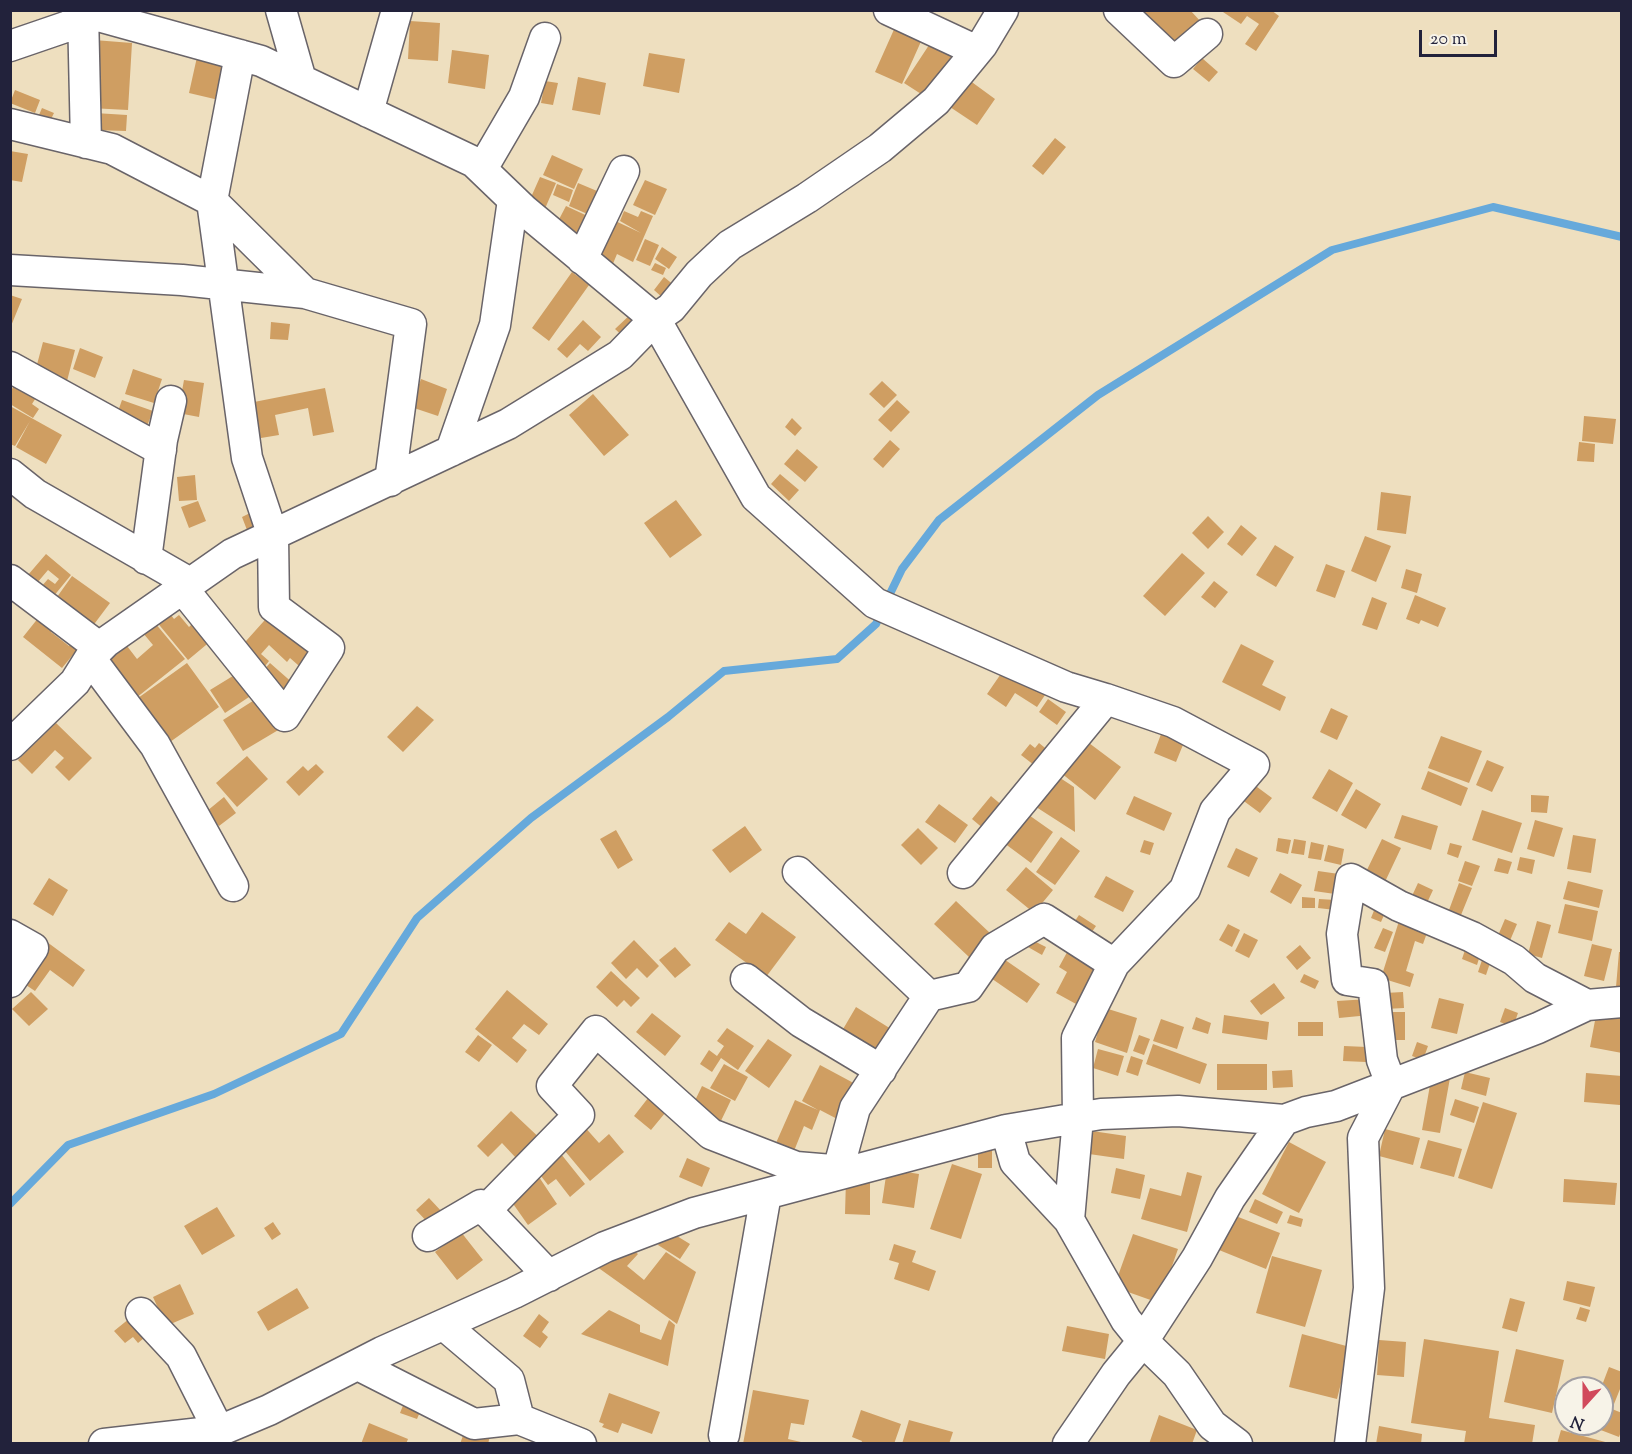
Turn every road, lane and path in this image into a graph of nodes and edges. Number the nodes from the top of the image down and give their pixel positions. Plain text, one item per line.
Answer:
1 (281, 10) edge
2 (397, 10) edge
3 (889, 10) edge
4 (1003, 10) edge
5 (1119, 10) edge
6 (81, 15) edge
7 (1207, 34) dead end
8 (545, 38) dead end
9 (10, 46) edge
10 (977, 51) junction
11 (240, 55) junction
12 (301, 80) junction
13 (368, 112) junction
14 (10, 124) edge
15 (86, 143) junction
16 (482, 169) junction
17 (624, 171) dead end
18 (513, 200) junction
19 (212, 201) junction
20 (582, 259) junction
21 (10, 270) edge
22 (223, 284) junction
23 (305, 293) junction
24 (655, 320) junction
25 (10, 367) edge
26 (171, 401) dead end
27 (161, 450) junction
28 (451, 451) junction
29 (10, 474) edge
30 (390, 481) junction
31 (273, 536) junction
32 (146, 559) junction
33 (10, 580) edge
34 (186, 586) junction
35 (95, 653) junction
36 (1106, 699) junction
37 (10, 745) edge
38 (798, 872) dead end
39 (963, 873) dead end
40 (233, 886) dead end
41 (10, 935) edge
42 (1114, 964) junction
43 (746, 979) dead end
44 (10, 982) edge
45 (929, 996) junction
46 (1622, 1002) edge
47 (1587, 1005) junction
48 (880, 1070) junction
49 (1391, 1084) junction
50 (1078, 1118) junction
51 (1284, 1120) junction
52 (1006, 1130) junction
53 (844, 1170) junction
54 (766, 1194) junction
55 (485, 1211) junction
56 (1070, 1220) junction
57 (428, 1236) dead end
58 (549, 1276) junction
59 (141, 1313) dead end
60 (444, 1325) junction
61 (1143, 1341) junction
62 (358, 1365) junction
63 (519, 1419) junction
64 (219, 1431) junction
65 (723, 1435) dead end
66 (104, 1443) edge
67 (582, 1443) edge
68 (1068, 1443) edge
69 (1237, 1443) edge
70 (1350, 1443) edge

1 - 12 street
2 - 13 street
3 - 10 street
4 - 10 street
5 - 7 street
6 - 9 street
6 - 11 street
6 - 15 street
8 - 16 street
10 - 24 street
11 - 12 street
11 - 19 street
12 - 13 street
13 - 16 street
14 - 15 street
15 - 19 street
16 - 18 street
17 - 20 street
18 - 20 street
18 - 28 street
19 - 22 street
19 - 23 street
20 - 24 street
21 - 22 street
22 - 23 street
22 - 31 street
23 - 30 street
24 - 28 street
24 - 36 street
25 - 27 street
26 - 27 street
27 - 32 street
28 - 30 street
29 - 32 street
30 - 31 street
31 - 34 street
31 - 34 street
32 - 34 street
33 - 35 street
34 - 35 street
35 - 37 street
35 - 40 street
36 - 39 street
36 - 42 street
38 - 45 street
41 - 44 street
42 - 45 street
42 - 50 street
43 - 48 street
45 - 48 street
46 - 47 street
47 - 49 street
47 - 49 street
48 - 53 street
49 - 51 street
49 - 70 street
50 - 51 street
50 - 52 street
50 - 56 street
51 - 61 street
52 - 53 street
52 - 56 street
53 - 54 street
53 - 55 street
54 - 58 street
54 - 65 street
55 - 57 street
55 - 58 street
56 - 61 street
58 - 60 street
59 - 64 street
60 - 62 street
60 - 63 street
61 - 68 street
61 - 69 street
62 - 63 street
62 - 64 street
63 - 67 street
64 - 66 street

